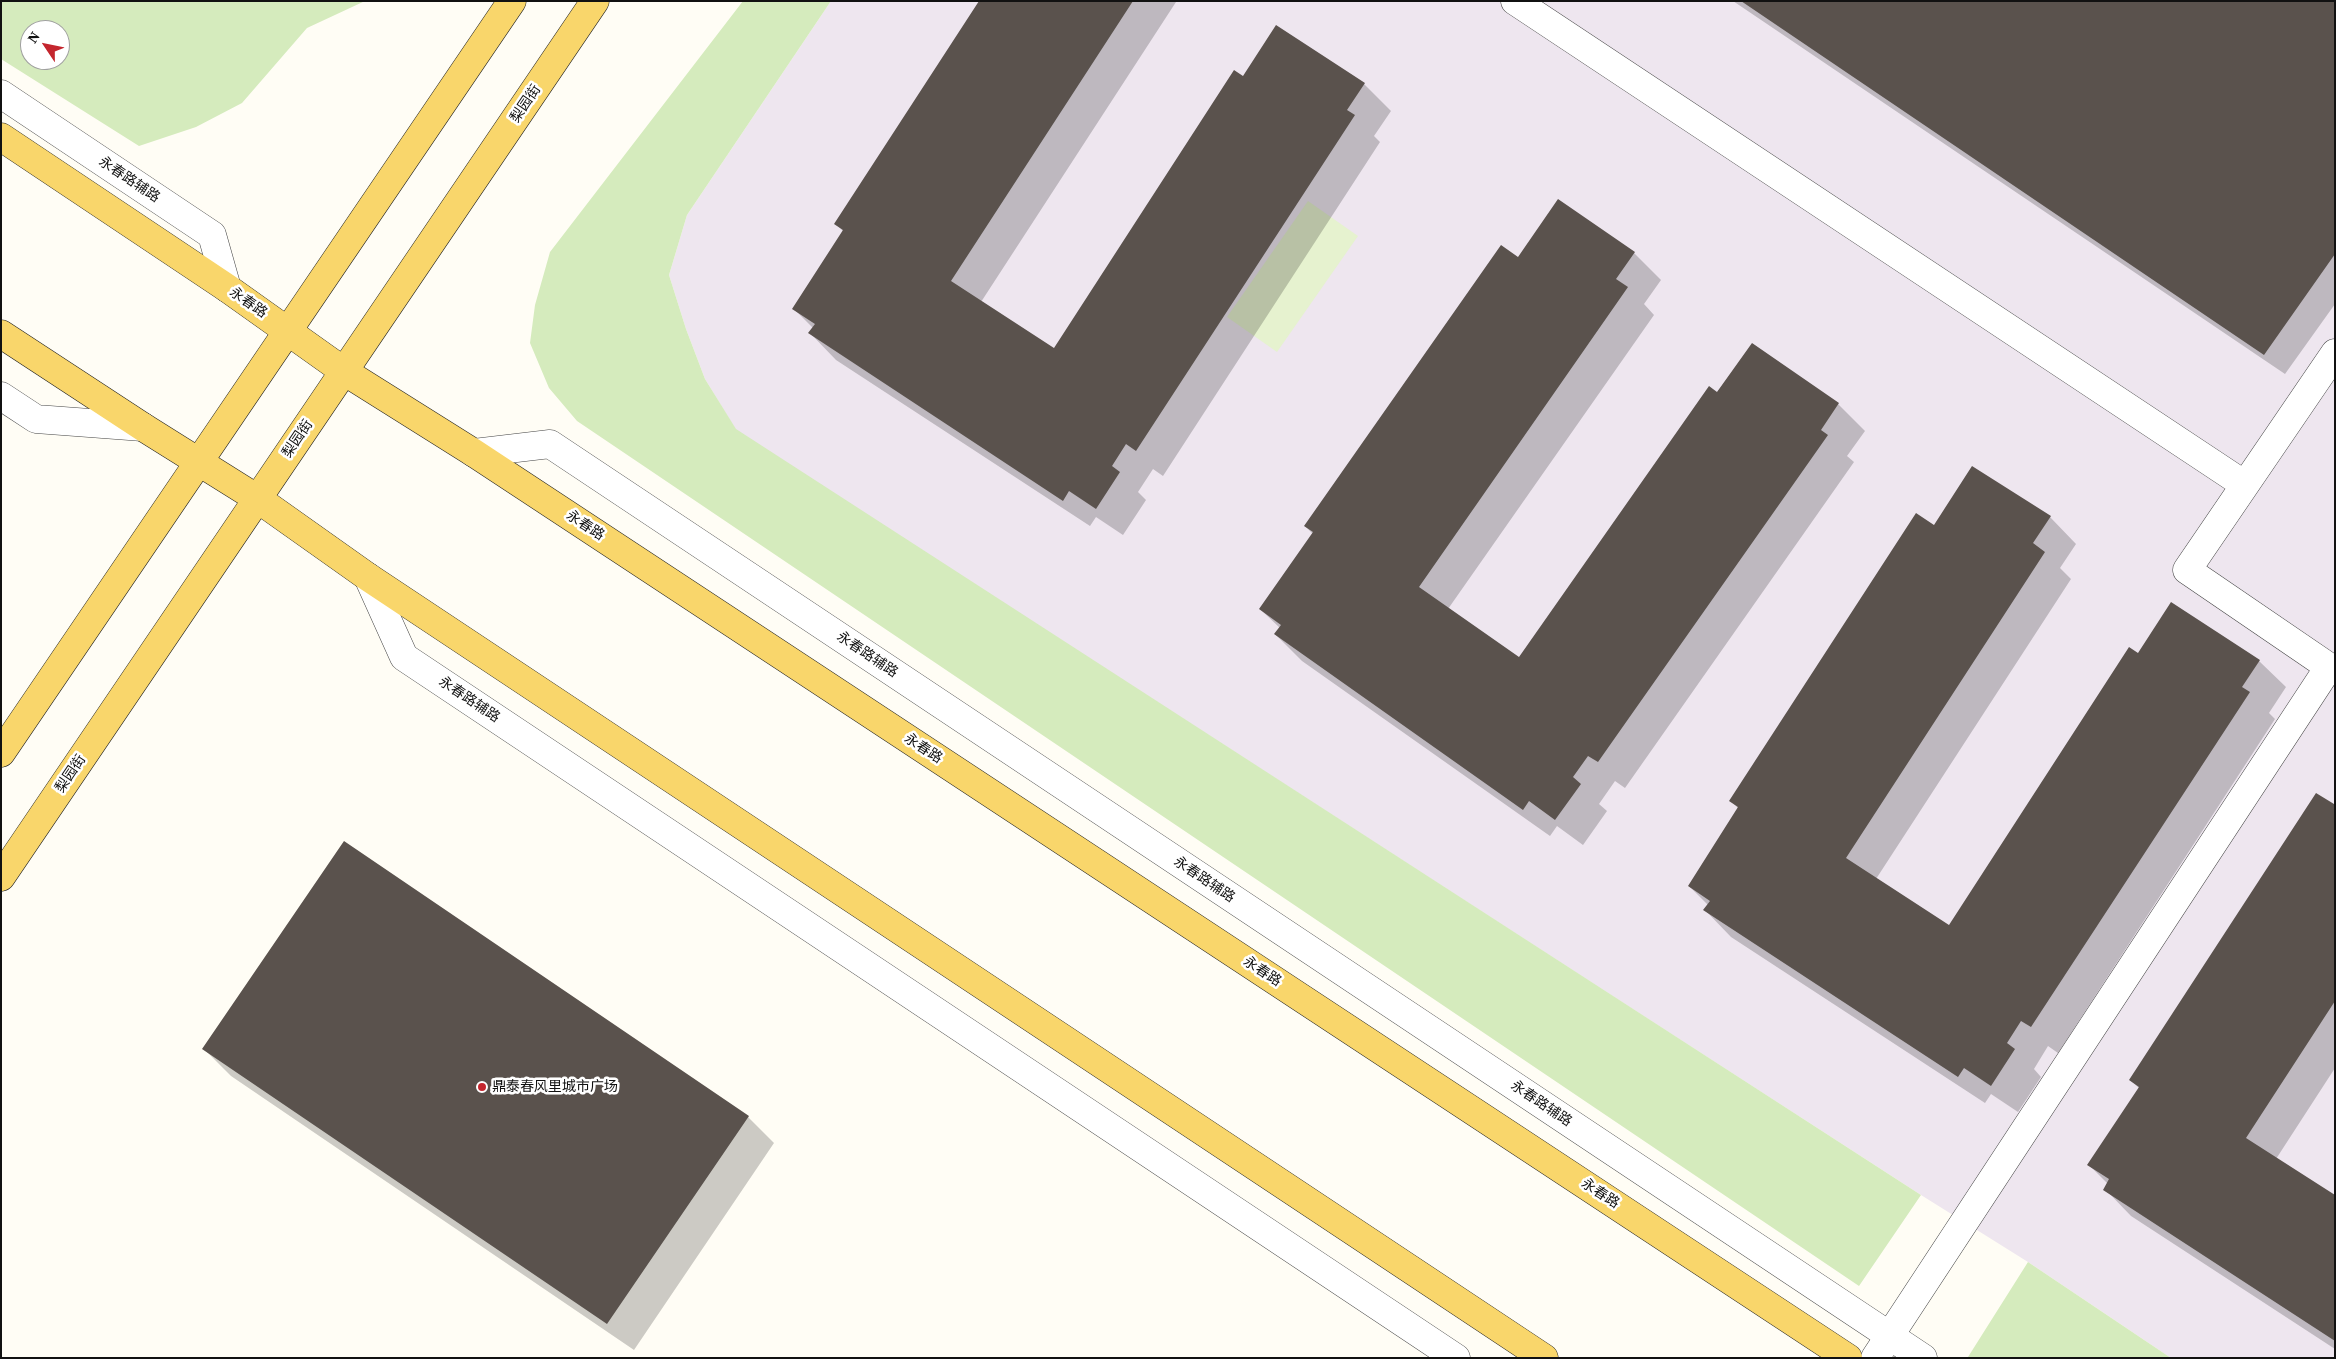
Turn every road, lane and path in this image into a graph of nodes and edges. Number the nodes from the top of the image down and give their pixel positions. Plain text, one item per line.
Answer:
1 (512, 1) edge
2 (595, 1) edge
3 (1515, 1) edge
4 (1, 94) edge
5 (1, 137) edge
6 (227, 288) junction
7 (288, 331) junction
8 (1, 334) edge
9 (2335, 353) edge
10 (345, 372) junction
11 (1, 396) edge
12 (143, 427) junction
13 (474, 453) junction
14 (198, 463) junction
15 (2244, 485) junction
16 (258, 499) junction
17 (368, 577) junction
18 (2332, 669) edge
19 (1, 753) edge
20 (1, 877) edge
21 (1882, 1347) edge
22 (1456, 1358) edge
23 (1544, 1358) edge
24 (1848, 1358) edge
25 (1922, 1358) edge

1 - 7 main road
2 - 10 main road, 梨园街
3 - 15 street
4 - 6 street, 永春路辅路
5 - 6 main road, 永春路
6 - 7 main road, 永春路
7 - 10 main road, 永春路
7 - 14 main road
8 - 12 main road
9 - 15 street
10 - 13 main road, 永春路
10 - 16 main road, 梨园街
11 - 12 street
12 - 14 main road
13 - 21 street, 永春路辅路
13 - 24 main road, 永春路
14 - 16 main road
14 - 19 main road
15 - 18 street
16 - 17 main road
16 - 20 main road, 梨园街
17 - 22 street, 永春路辅路
17 - 23 main road
18 - 21 street
21 - 25 street, 永春路辅路

